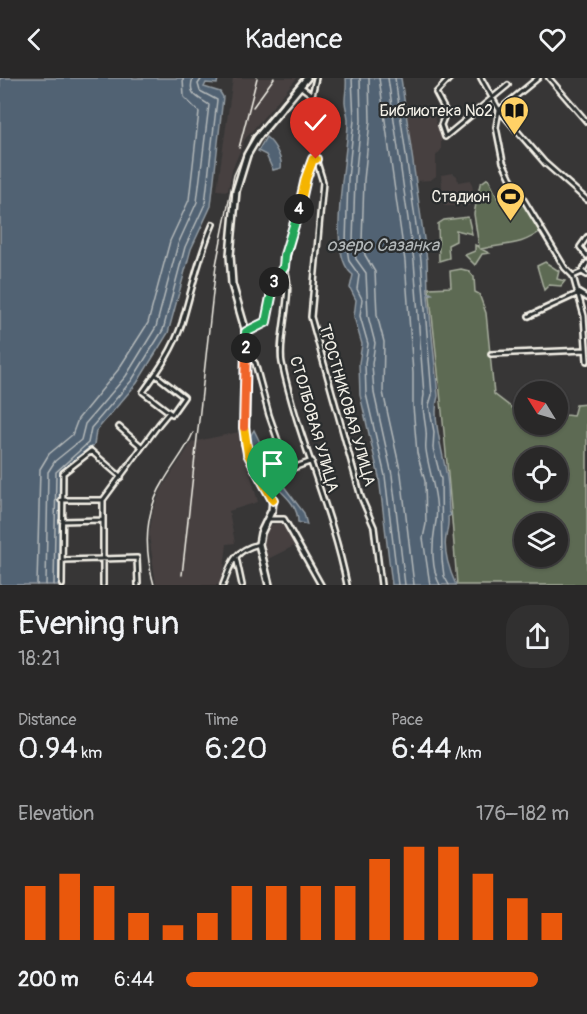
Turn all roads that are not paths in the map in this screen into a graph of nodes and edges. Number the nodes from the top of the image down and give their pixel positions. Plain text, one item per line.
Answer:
1 (307, 78) edge
2 (316, 78) edge
3 (450, 78) edge
4 (481, 78) edge
5 (538, 78) edge
6 (549, 78) edge
7 (508, 85) dead end
8 (300, 86) junction
9 (312, 95) junction
10 (491, 99) junction
11 (499, 110) junction
12 (587, 122) edge
13 (316, 159) junction
14 (587, 200) edge
15 (213, 224) dead end
16 (587, 237) edge
17 (587, 256) edge
18 (587, 263) edge
19 (284, 267) junction
20 (582, 272) junction
21 (587, 275) edge
22 (573, 276) junction
23 (579, 293) junction
24 (587, 298) edge
25 (529, 316) dead end
26 (587, 328) edge
27 (246, 332) junction
28 (586, 350) edge
29 (491, 354) dead end
30 (246, 355) junction
31 (587, 362) edge
32 (156, 375) junction
33 (169, 412) junction
34 (119, 427) dead end
35 (142, 447) junction
36 (312, 461) junction
37 (121, 477) junction
38 (61, 500) junction
39 (103, 500) junction
40 (268, 519) junction
41 (103, 520) junction
42 (62, 521) junction
43 (259, 544) junction
44 (236, 555) junction
45 (102, 559) junction
46 (63, 560) junction
47 (62, 585) edge
48 (103, 585) edge
49 (138, 585) edge
50 (223, 585) edge
51 (242, 585) edge
52 (269, 585) edge
53 (321, 585) edge
54 (347, 585) edge
55 (381, 585) edge

1 - 8 street
2 - 9 street, ТРОСТНИКОВАЯ УЛИЦА
3 - 10 street
4 - 10 street
5 - 11 street
6 - 12 street
7 - 10 street
8 - 9 street
8 - 27 street
9 - 13 street, ТРОСТНИКОВАЯ УЛИЦА
10 - 11 street
11 - 14 street
11 - 22 street
13 - 19 street
13 - 55 street, ТРОСТНИКОВАЯ УЛИЦА
15 - 32 street
16 - 17 street
18 - 20 street
19 - 27 street
19 - 36 street, СТОЛБОВАЯ УЛИЦА
20 - 21 street
20 - 22 street
22 - 23 street
23 - 24 street
23 - 25 street
23 - 26 street
26 - 28 street
27 - 30 street
28 - 29 street
28 - 31 street
30 - 36 street
30 - 40 street
32 - 33 street
32 - 33 street
33 - 35 street
34 - 35 street
35 - 37 street
36 - 54 street, СТОЛБОВАЯ УЛИЦА
37 - 38 street
37 - 39 street
38 - 39 street
38 - 42 street
39 - 41 street
40 - 43 street
40 - 53 street
41 - 42 street
41 - 45 street
42 - 46 street
43 - 44 street
43 - 52 street
44 - 50 street
44 - 51 street
45 - 46 street
45 - 48 street
45 - 49 street
46 - 47 street

